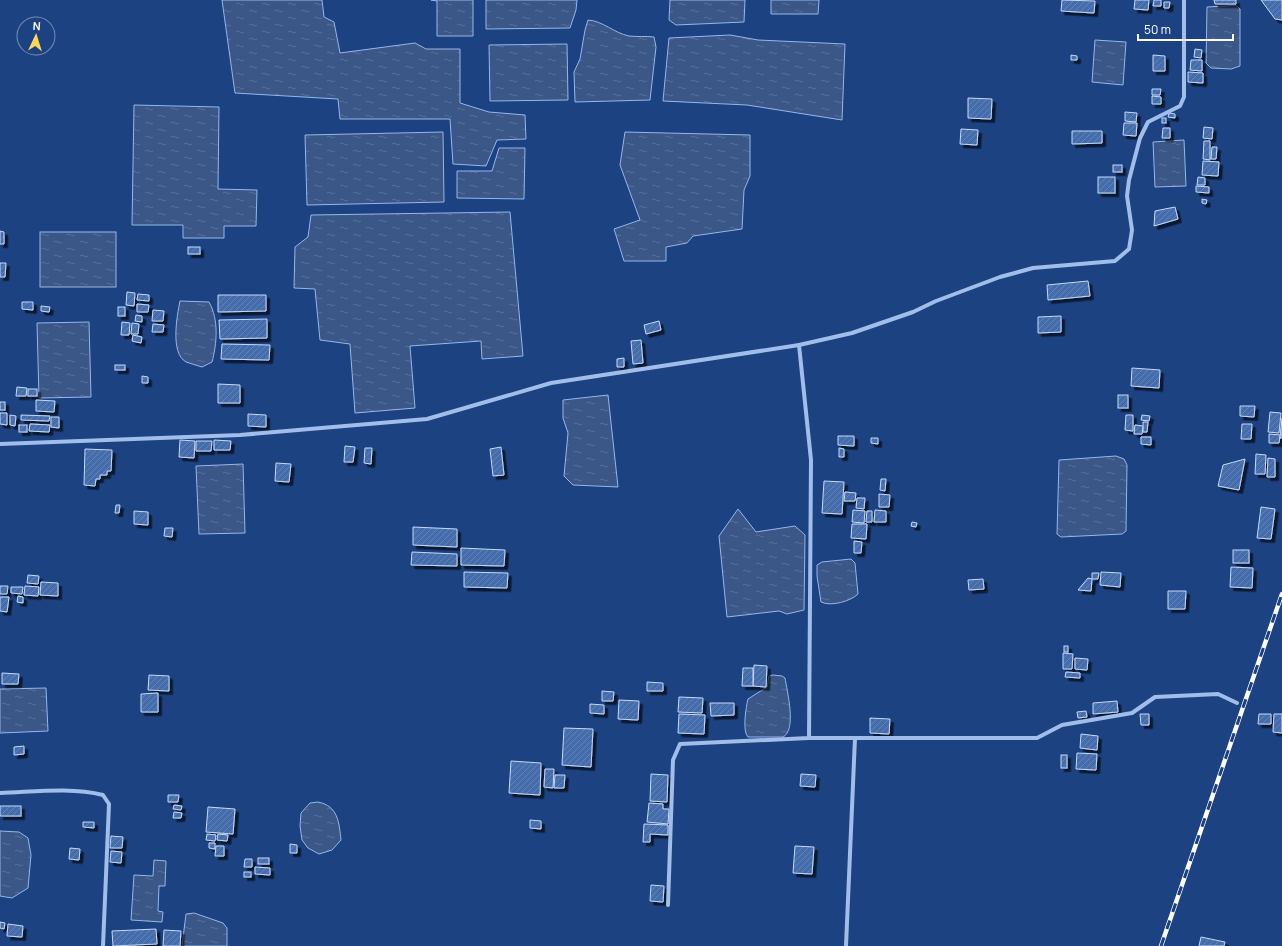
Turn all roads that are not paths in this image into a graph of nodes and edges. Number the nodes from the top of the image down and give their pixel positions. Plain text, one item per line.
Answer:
1 (1184, 0) edge
2 (799, 345) junction
3 (0, 444) edge
4 (1237, 703) dead end
5 (809, 738) junction
6 (855, 738) junction
7 (0, 793) edge
8 (668, 905) dead end
9 (103, 946) edge
10 (846, 946) edge

1 - 2 street
2 - 3 street
2 - 5 street
4 - 6 street
5 - 6 street
5 - 8 street
6 - 10 street
7 - 9 street

